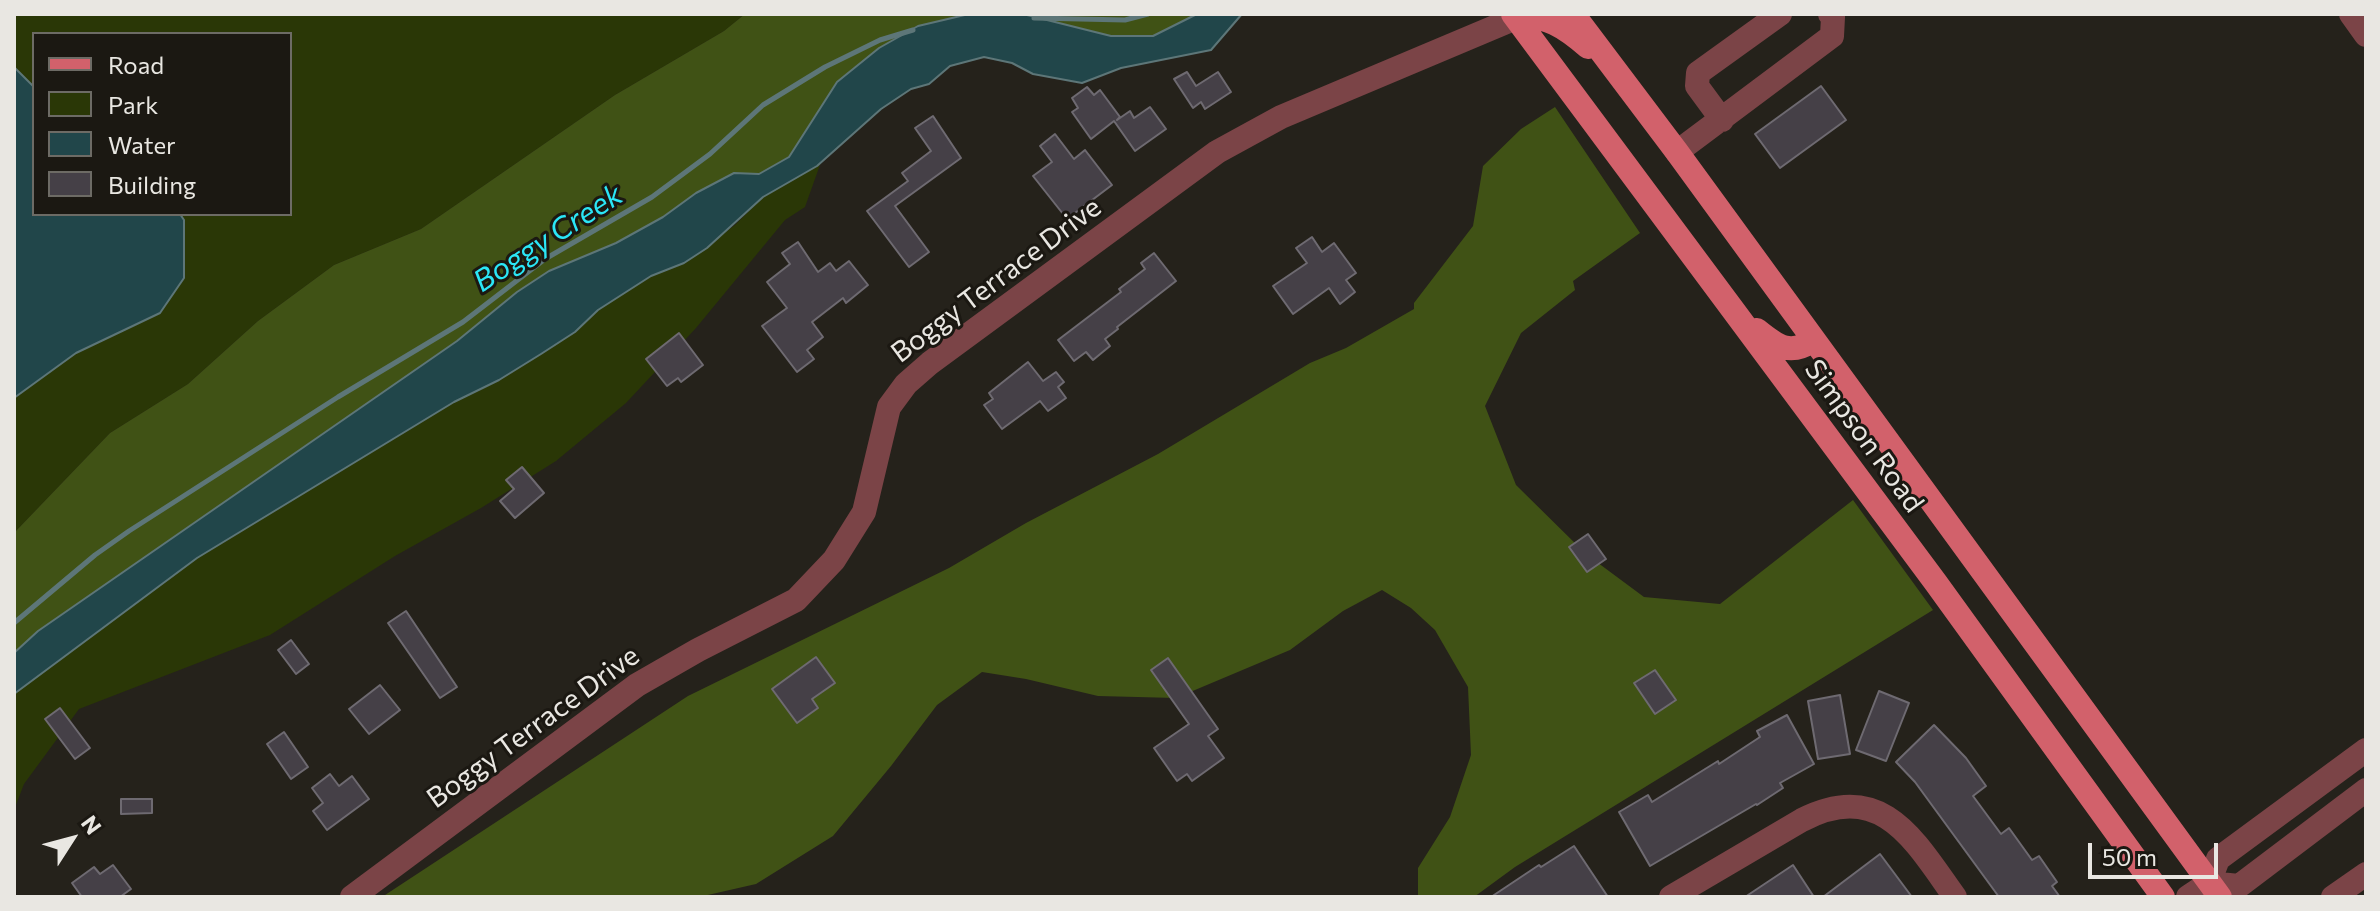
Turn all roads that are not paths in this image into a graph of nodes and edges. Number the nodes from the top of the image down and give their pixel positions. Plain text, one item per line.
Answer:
1 (1573, 14) edge
2 (1780, 14) edge
3 (1830, 14) edge
4 (2351, 14) edge
5 (1514, 16) edge
6 (2366, 35) edge
7 (1622, 78) junction
8 (1722, 120) junction
9 (1677, 152) junction
10 (1737, 314) junction
11 (1814, 340) junction
12 (2366, 750) edge
13 (2366, 790) edge
14 (2366, 874) edge
15 (2215, 890) edge
16 (352, 897) edge
17 (1671, 897) edge
18 (1955, 897) edge
19 (2163, 897) edge
20 (2188, 897) edge
21 (2333, 897) edge

1 - 7 main road, Simpson Road
2 - 8 street
3 - 8 street
4 - 6 street
5 - 7 main road
5 - 10 main road, Simpson Road
5 - 16 street, Boggy Terrace Drive
7 - 9 main road, Simpson Road
8 - 9 street
9 - 11 main road, Simpson Road
10 - 11 main road
10 - 19 main road, Simpson Road
11 - 15 main road, Simpson Road
12 - 15 street
13 - 15 street
14 - 21 street
15 - 20 street
17 - 18 street

